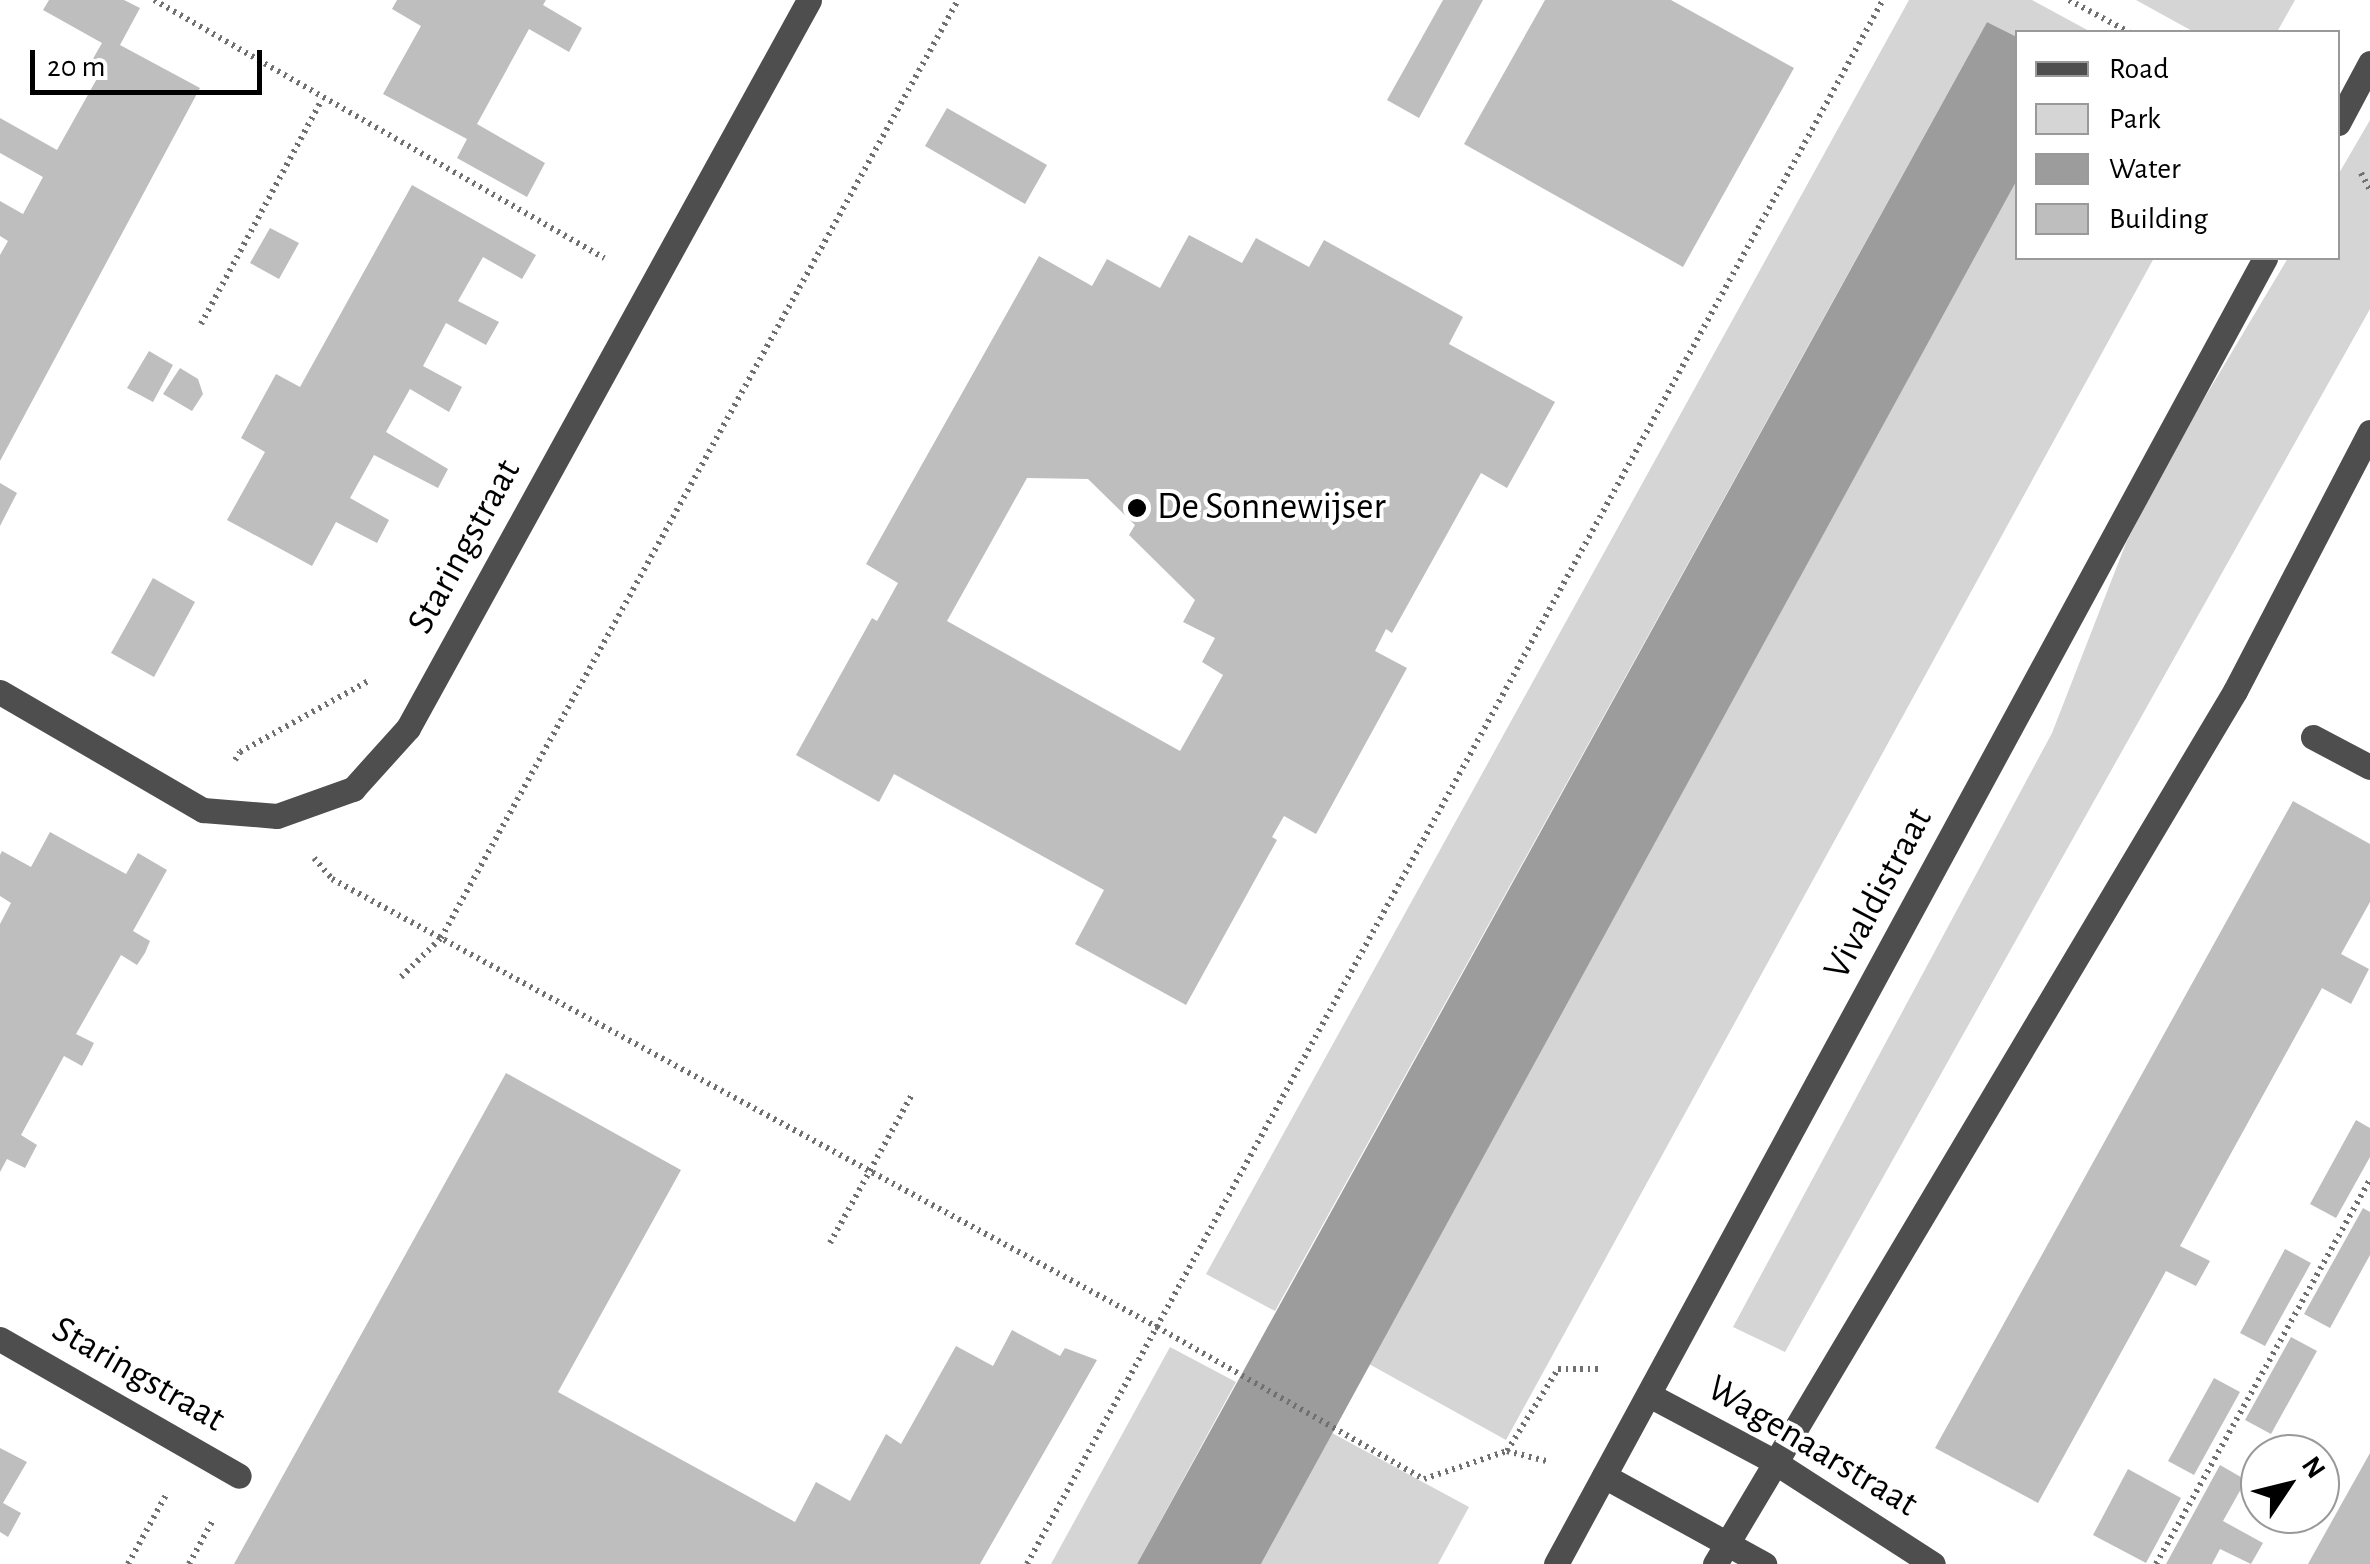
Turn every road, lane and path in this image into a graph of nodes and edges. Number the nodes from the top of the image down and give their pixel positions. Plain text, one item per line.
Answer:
1 (154, 0) edge
2 (809, 0) edge
3 (958, 0) edge
4 (1882, 0) edge
5 (2069, 0) edge
6 (2124, 30) edge
7 (2370, 63) edge
8 (322, 99) junction
9 (2340, 119) edge
10 (2361, 174) dead end
11 (2370, 190) edge
12 (2264, 260) edge
13 (652, 285) junction
14 (201, 324) dead end
15 (2370, 432) edge
16 (428, 691) junction
17 (4, 703) edge
18 (2313, 737) dead end
19 (2370, 767) edge
20 (203, 810) junction
21 (277, 816) junction
22 (441, 938) junction
23 (401, 978) dead end
24 (911, 1096) dead end
25 (870, 1171) junction
26 (2370, 1179) edge
27 (830, 1243) dead end
28 (1156, 1327) junction
29 (0, 1339) edge
30 (1651, 1396) junction
31 (191, 1448) junction
32 (1773, 1461) junction
33 (239, 1476) dead end
34 (1604, 1476) junction
35 (1720, 1555) edge
36 (128, 1564) edge
37 (1027, 1564) edge
38 (1556, 1564) edge
39 (1764, 1564) edge
40 (1933, 1564) edge
41 (2156, 1564) edge

1 - 8 path
2 - 13 street, Staringstraat
3 - 22 path
4 - 28 path
5 - 6 path
7 - 9 street
8 - 13 path
8 - 14 path
10 - 11 path
12 - 30 street, Vivaldistraat
13 - 16 street, Staringstraat
15 - 32 street
16 - 20 path
16 - 21 street, Staringstraat
17 - 20 street, Staringstraat
18 - 19 street
20 - 21 street, Staringstraat
21 - 22 path
22 - 23 path
22 - 25 path
24 - 25 path
25 - 27 path
25 - 28 path
26 - 41 path
28 - 30 path
28 - 37 path
29 - 31 street, Staringstraat
30 - 32 street, Wagenaarstraat
30 - 34 street, Vivaldistraat
31 - 33 street, Staringstraat
31 - 36 path
32 - 35 street
32 - 40 street, Wagenaarstraat
34 - 35 street
34 - 38 street, Vivaldistraat
35 - 39 street

